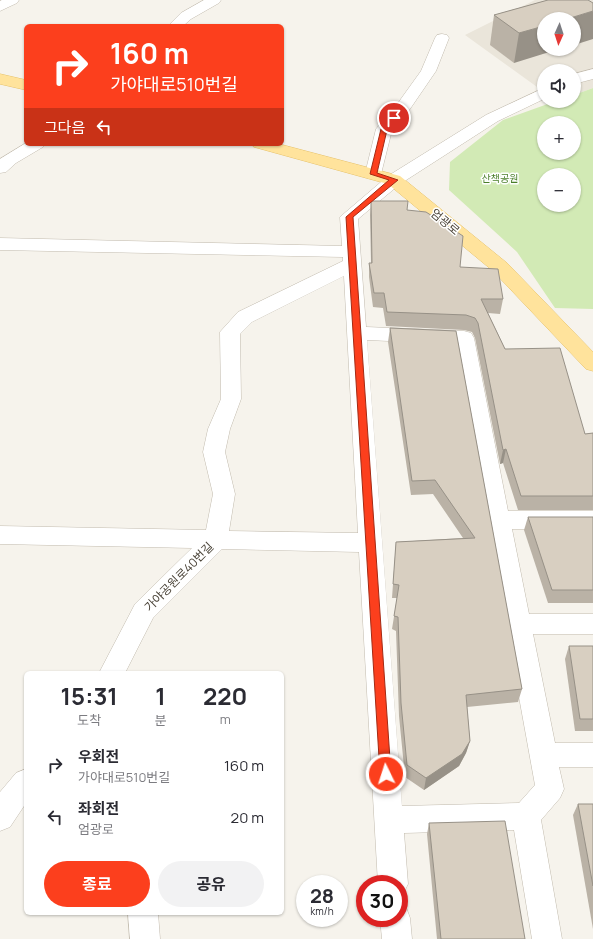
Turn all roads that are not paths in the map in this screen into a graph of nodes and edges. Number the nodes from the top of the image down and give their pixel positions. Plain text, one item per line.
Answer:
1 (12, 0) edge
2 (214, 0) edge
3 (0, 7) edge
4 (177, 24) edge
5 (442, 38) dead end
6 (593, 74) edge
7 (581, 77) edge
8 (0, 79) edge
9 (24, 85) edge
10 (537, 96) edge
11 (33, 146) edge
12 (268, 146) edge
13 (0, 168) edge
14 (373, 174) junction
15 (394, 180) junction
16 (0, 244) edge
17 (352, 258) junction
18 (357, 334) junction
19 (593, 364) edge
20 (499, 520) junction
21 (593, 520) edge
22 (0, 535) edge
23 (216, 540) junction
24 (371, 543) junction
25 (519, 624) junction
26 (593, 624) edge
27 (113, 671) edge
28 (544, 755) junction
29 (593, 755) edge
30 (526, 816) junction
31 (389, 820) junction
32 (392, 875) edge
33 (144, 915) edge
34 (395, 927) edge
35 (145, 939) edge
36 (396, 939) edge
37 (547, 939) edge

1 - 3 street
2 - 4 street
5 - 14 street
6 - 7 street
8 - 9 main road
10 - 15 street
11 - 13 street
12 - 14 main road, 엄광로
14 - 15 main road, 엄광로
15 - 17 street
15 - 19 main road, 엄광로
16 - 17 street
17 - 18 street
17 - 23 street, 가야공원로40번길
18 - 20 street
18 - 24 street
20 - 21 street
20 - 25 street
22 - 23 street
23 - 24 street
23 - 27 street, 가야공원로40번길
24 - 31 street
25 - 26 street
25 - 28 street
28 - 29 street
28 - 30 street
30 - 31 street
30 - 37 street
31 - 32 street
33 - 35 street
34 - 36 street

